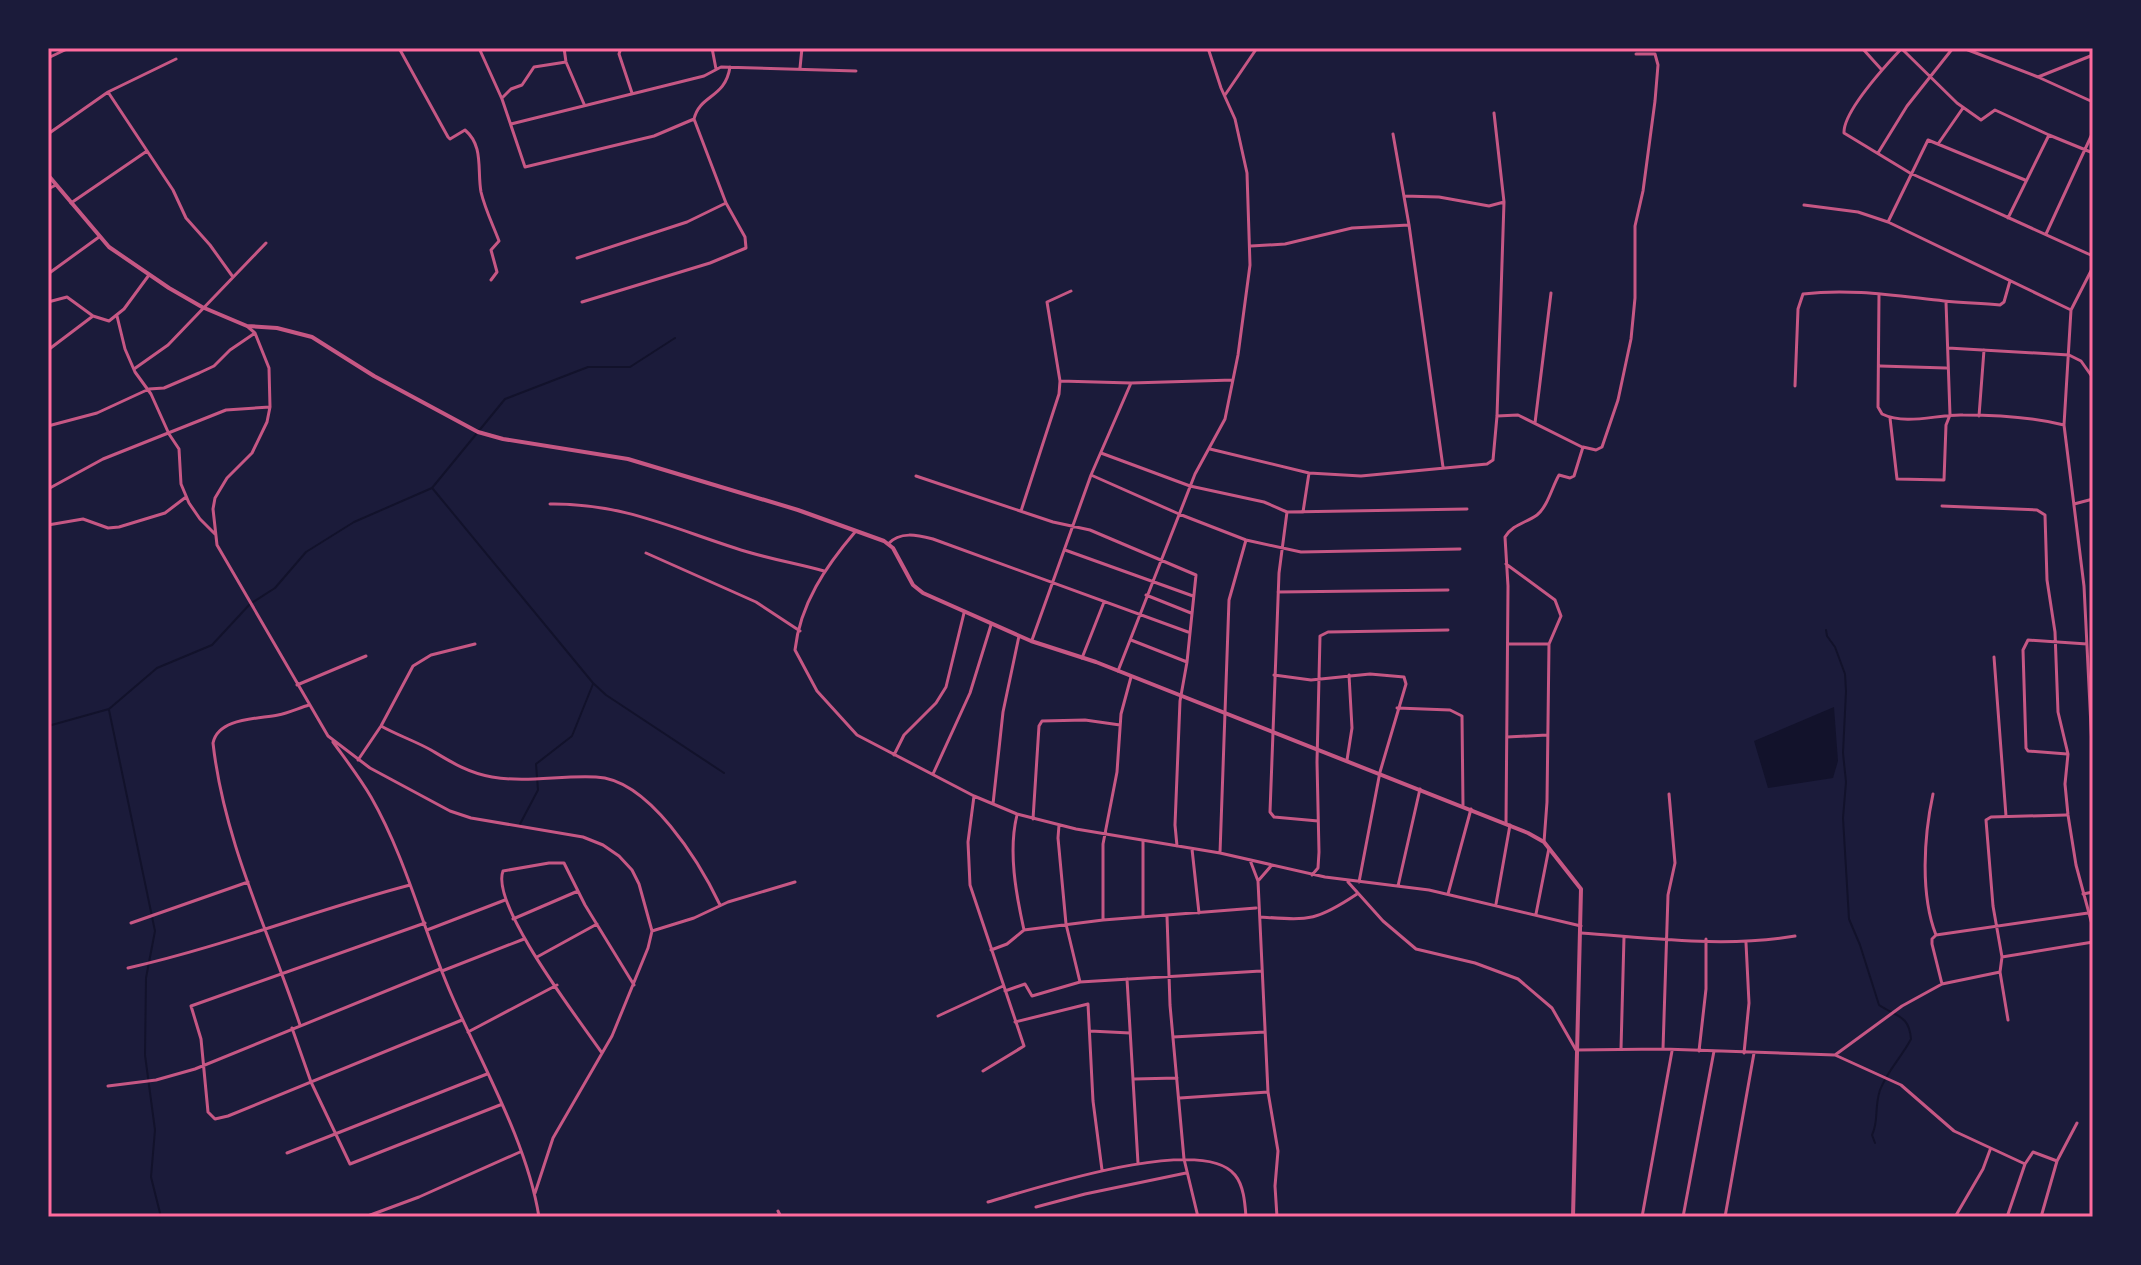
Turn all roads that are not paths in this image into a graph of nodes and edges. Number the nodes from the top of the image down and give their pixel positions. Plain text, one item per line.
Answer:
1 (69, 48) edge
2 (399, 48) edge
3 (479, 48) edge
4 (564, 48) edge
5 (621, 48) edge
6 (712, 48) edge
7 (802, 48) edge
8 (1208, 48) edge
9 (1257, 48) edge
10 (1862, 48) edge
11 (1902, 48) edge
12 (1953, 48) edge
13 (1963, 48) edge
14 (1636, 54) dead end
15 (2093, 55) edge
16 (48, 58) edge
17 (176, 59) dead end
18 (566, 62) junction
19 (730, 67) junction
20 (800, 68) junction
21 (716, 69) junction
22 (1881, 70) junction
23 (856, 71) dead end
24 (1929, 76) junction
25 (2038, 77) junction
26 (108, 92) junction
27 (632, 93) junction
28 (1225, 95) junction
29 (502, 99) junction
30 (2093, 102) edge
31 (585, 106) junction
32 (1963, 108) junction
33 (1494, 113) dead end
34 (694, 119) junction
35 (511, 124) junction
36 (2093, 132) edge
37 (48, 134) edge
38 (1393, 134) dead end
39 (2049, 135) junction
40 (1938, 144) junction
41 (2086, 150) junction
42 (147, 151) junction
43 (1878, 153) junction
44 (2093, 153) edge
45 (1910, 173) junction
46 (48, 175) edge
47 (2025, 180) junction
48 (56, 185) junction
49 (48, 189) edge
50 (1404, 196) junction
51 (1504, 202) junction
52 (71, 203) junction
53 (726, 203) junction
54 (1804, 205) dead end
55 (2008, 218) junction
56 (1888, 222) junction
57 (1409, 225) junction
58 (2046, 235) junction
59 (99, 237) junction
60 (266, 243) dead end
61 (1250, 246) junction
62 (2093, 256) edge
63 (577, 258) dead end
64 (2093, 267) edge
65 (48, 274) edge
66 (149, 275) junction
67 (233, 277) junction
68 (491, 280) dead end
69 (2010, 281) junction
70 (1071, 291) dead end
71 (1551, 293) dead end
72 (1879, 293) junction
73 (48, 302) edge
74 (582, 302) dead end
75 (1946, 302) junction
76 (202, 307) junction
77 (2071, 310) junction
78 (93, 316) junction
79 (117, 316) junction
80 (247, 326) junction
81 (255, 333) junction
82 (1947, 347) junction
83 (48, 350) edge
84 (1984, 350) junction
85 (2069, 355) junction
86 (1880, 366) junction
87 (1946, 368) junction
88 (134, 369) junction
89 (2093, 378) edge
90 (1233, 380) junction
91 (1060, 381) junction
92 (1131, 383) junction
93 (1795, 386) dead end
94 (149, 389) junction
95 (270, 407) junction
96 (1950, 415) junction
97 (1497, 416) junction
98 (1979, 416) junction
99 (1890, 418) junction
100 (1535, 423) junction
101 (2064, 425) junction
102 (48, 426) edge
103 (169, 434) junction
104 (1583, 447) junction
105 (1210, 449) junction
106 (1101, 453) junction
107 (1443, 467) junction
108 (1309, 473) junction
109 (1091, 475) junction
110 (916, 476) dead end
111 (1190, 486) junction
112 (48, 489) edge
113 (186, 497) junction
114 (2093, 499) edge
115 (550, 504) dead end
116 (2074, 504) junction
117 (1942, 506) dead end
118 (1467, 509) dead end
119 (1021, 511) junction
120 (1287, 512) junction
121 (1303, 512) junction
122 (1179, 514) junction
123 (48, 525) edge
124 (1072, 526) junction
125 (857, 531) junction
126 (215, 534) junction
127 (1246, 540) junction
128 (888, 544) junction
129 (1281, 547) junction
130 (1460, 549) dead end
131 (1065, 550) junction
132 (646, 553) dead end
133 (1161, 559) junction
134 (1506, 564) junction
135 (824, 571) junction
136 (1151, 581) junction
137 (1053, 583) junction
138 (1448, 590) dead end
139 (1278, 592) junction
140 (1146, 595) junction
141 (1193, 596) junction
142 (1104, 601) junction
143 (964, 613) junction
144 (1191, 613) junction
145 (1141, 614) junction
146 (991, 625) junction
147 (1448, 630) dead end
148 (800, 631) junction
149 (1189, 633) junction
150 (1019, 636) junction
151 (1131, 640) junction
152 (1031, 641) junction
153 (2056, 642) junction
154 (475, 644) dead end
155 (1507, 644) junction
156 (1549, 644) junction
157 (2087, 644) junction
158 (366, 656) dead end
159 (1994, 657) dead end
160 (1082, 658) junction
161 (1187, 662) junction
162 (1118, 671) junction
163 (1274, 675) junction
164 (1349, 675) junction
165 (1131, 677) junction
166 (1319, 680) junction
167 (297, 685) junction
168 (1180, 697) junction
169 (309, 705) junction
170 (1397, 708) junction
171 (1226, 714) junction
172 (1120, 725) junction
173 (381, 726) junction
174 (1271, 731) junction
175 (1547, 735) junction
176 (328, 736) junction
177 (1507, 737) junction
178 (1317, 750) junction
179 (2068, 754) junction
180 (894, 755) junction
181 (358, 760) junction
182 (1347, 760) junction
183 (2093, 767) edge
184 (1380, 772) junction
185 (933, 774) junction
186 (1420, 789) junction
187 (1669, 794) dead end
188 (1933, 794) dead end
189 (974, 796) junction
190 (993, 804) junction
191 (1463, 805) junction
192 (1471, 809) junction
193 (1506, 811) junction
194 (1017, 814) junction
195 (2068, 815) junction
196 (2006, 816) junction
197 (1033, 819) junction
198 (1497, 820) junction
199 (1318, 821) junction
200 (1508, 824) junction
201 (1059, 825) junction
202 (1104, 834) junction
203 (1143, 841) junction
204 (1544, 842) junction
205 (1177, 846) junction
206 (1549, 848) junction
207 (1192, 849) junction
208 (1220, 853) junction
209 (1250, 859) junction
210 (1272, 866) junction
211 (1318, 868) junction
212 (1312, 875) junction
213 (1325, 877) junction
214 (1258, 881) junction
215 (1347, 881) junction
216 (248, 882) junction
217 (795, 882) dead end
218 (1359, 882) junction
219 (410, 885) junction
220 (1398, 887) junction
221 (578, 891) junction
222 (2093, 892) edge
223 (1357, 894) junction
224 (1448, 894) junction
225 (2083, 894) junction
226 (505, 900) junction
227 (720, 905) junction
228 (1496, 905) junction
229 (1258, 908) junction
230 (1199, 913) junction
231 (2088, 913) junction
232 (1536, 914) junction
233 (1167, 916) junction
234 (1143, 917) junction
235 (1258, 917) junction
236 (513, 919) junction
237 (1103, 920) junction
238 (131, 923) dead end
239 (425, 923) junction
240 (597, 924) junction
241 (1066, 924) junction
242 (1581, 926) junction
243 (1997, 928) junction
244 (2093, 928) edge
245 (266, 929) junction
246 (427, 930) junction
247 (1024, 930) junction
248 (652, 931) junction
249 (1581, 933) junction
250 (1936, 935) junction
251 (1624, 936) junction
252 (1795, 936) dead end
253 (524, 939) junction
254 (1706, 939) junction
255 (1666, 940) junction
256 (2093, 942) edge
257 (1746, 943) junction
258 (991, 950) junction
259 (537, 957) junction
260 (2002, 957) junction
261 (128, 968) dead end
262 (441, 970) junction
263 (1261, 971) junction
264 (2000, 972) junction
265 (283, 973) junction
266 (1169, 977) junction
267 (1127, 979) junction
268 (1080, 982) junction
269 (1942, 984) junction
270 (557, 985) junction
271 (634, 985) junction
272 (1004, 989) junction
273 (938, 1016) dead end
274 (462, 1020) junction
275 (2008, 1020) dead end
276 (1015, 1022) junction
277 (300, 1025) junction
278 (292, 1028) junction
279 (1090, 1031) junction
280 (467, 1032) junction
281 (1265, 1032) junction
282 (1130, 1033) junction
283 (1173, 1037) junction
284 (1621, 1049) junction
285 (1663, 1049) junction
286 (1576, 1050) junction
287 (1672, 1050) junction
288 (1699, 1051) junction
289 (1714, 1051) junction
290 (602, 1053) junction
291 (1744, 1053) junction
292 (1754, 1053) junction
293 (1835, 1055) junction
294 (203, 1065) junction
295 (983, 1071) dead end
296 (487, 1074) junction
297 (1177, 1078) junction
298 (1134, 1079) junction
299 (311, 1082) junction
300 (108, 1086) dead end
301 (1268, 1092) junction
302 (1179, 1098) junction
303 (500, 1105) junction
304 (2077, 1123) dead end
305 (333, 1133) junction
306 (1990, 1148) junction
307 (520, 1152) junction
308 (287, 1153) dead end
309 (1184, 1159) junction
310 (2057, 1161) junction
311 (2025, 1164) junction
312 (1138, 1165) junction
313 (1102, 1170) junction
314 (1186, 1173) junction
315 (535, 1193) junction
316 (988, 1202) dead end
317 (1036, 1207) dead end
318 (778, 1211) dead end
319 (365, 1217) edge
320 (539, 1217) edge
321 (781, 1217) edge
322 (1198, 1217) edge
323 (1246, 1217) edge
324 (1277, 1217) edge
325 (1573, 1217) edge
326 (1642, 1217) edge
327 (1683, 1217) edge
328 (1725, 1217) edge
329 (1955, 1217) edge
330 (2007, 1217) edge
331 (2041, 1217) edge

1 - 16 street
2 - 68 street
3 - 29 street
4 - 18 street
5 - 27 street
6 - 21 street
7 - 20 street
8 - 28 street
9 - 28 street
10 - 22 street
11 - 22 street
11 - 24 street
12 - 24 street
13 - 25 street
14 - 104 street
15 - 25 street
17 - 26 street
18 - 29 street
18 - 31 street
19 - 20 street
19 - 21 street
19 - 34 street
20 - 23 street
21 - 27 street
22 - 43 street
24 - 32 street
24 - 43 street
25 - 30 street
26 - 37 street
26 - 42 street
27 - 31 street
28 - 61 street
29 - 35 street
31 - 35 street
32 - 39 street
32 - 40 street
33 - 51 street
34 - 35 street
34 - 53 street
36 - 41 street
38 - 50 street
39 - 41 street
39 - 47 street
40 - 45 street
40 - 47 street
41 - 44 street
41 - 58 street
42 - 52 street
42 - 67 street
43 - 45 street
45 - 55 street
45 - 56 street
46 - 48 street
47 - 55 street
48 - 49 street
48 - 52 street
50 - 51 street
50 - 57 street
51 - 97 street
52 - 59 street
53 - 63 street
53 - 74 street
54 - 56 street
55 - 58 street
56 - 69 street
57 - 61 street
57 - 107 street
58 - 62 street
59 - 65 street
59 - 66 street
60 - 67 street
61 - 90 street
64 - 77 street
66 - 76 street
66 - 79 street
67 - 76 street
69 - 75 street
69 - 77 street
70 - 91 street
71 - 100 street
72 - 75 street
72 - 86 street
72 - 93 street
73 - 78 street
75 - 82 street
76 - 80 street
76 - 88 street
77 - 85 street
78 - 79 street
78 - 83 street
79 - 88 street
80 - 81 street
80 - 125 street
81 - 94 street
81 - 95 street
82 - 84 street
82 - 87 street
84 - 85 street
84 - 98 street
85 - 89 street
85 - 101 street
86 - 87 street
86 - 99 street
87 - 96 street
88 - 94 street
90 - 92 street
90 - 105 street
91 - 92 street
91 - 119 street
92 - 106 street
94 - 102 street
94 - 103 street
95 - 103 street
95 - 126 street
96 - 98 street
96 - 99 street
96 - 99 street
97 - 100 street
97 - 107 street
98 - 101 street
100 - 104 street
101 - 116 street
103 - 112 street
103 - 113 street
104 - 134 street
105 - 108 street
105 - 111 street
106 - 109 street
106 - 111 street
107 - 108 street
108 - 121 street
109 - 122 street
109 - 124 street
110 - 119 street
111 - 120 street
111 - 122 street
113 - 123 street
113 - 126 street
114 - 116 street
115 - 135 street
116 - 157 street
117 - 153 street
118 - 121 street
119 - 124 street
120 - 121 street
120 - 129 street
122 - 127 street
122 - 133 street
124 - 131 street
124 - 133 street
125 - 128 street
125 - 135 street
126 - 167 street
127 - 129 street
127 - 171 street
128 - 137 street
128 - 143 street
129 - 130 street
129 - 139 street
131 - 136 street
131 - 137 street
132 - 148 street
133 - 136 street
133 - 141 street
134 - 155 street
134 - 156 street
135 - 148 street
136 - 140 street
136 - 141 street
137 - 142 street
137 - 152 street
138 - 139 street
139 - 163 street
140 - 144 street
140 - 145 street
141 - 144 street
142 - 145 street
142 - 160 street
143 - 146 street
143 - 180 street
144 - 149 street
145 - 149 street
145 - 151 street
146 - 150 street
146 - 185 street
147 - 166 street
148 - 180 street
149 - 161 street
150 - 152 street
150 - 190 street
151 - 161 street
151 - 162 street
152 - 160 street
153 - 157 street
153 - 179 street
153 - 179 street
154 - 173 street
155 - 156 street
155 - 177 street
156 - 175 street
157 - 183 street
158 - 167 street
159 - 196 street
160 - 162 street
161 - 168 street
162 - 165 street
163 - 166 street
163 - 174 street
164 - 166 street
164 - 170 street
164 - 182 street
165 - 168 street
165 - 172 street
166 - 178 street
167 - 169 street
168 - 171 street
168 - 205 street
169 - 176 street
169 - 216 street
170 - 184 street
170 - 191 street
171 - 174 street
171 - 208 street
172 - 197 street
172 - 202 street
173 - 181 street
173 - 227 street
174 - 178 street
174 - 199 street
175 - 177 street
175 - 204 street
176 - 181 street
176 - 219 street
177 - 193 street
178 - 182 street
178 - 199 street
179 - 195 street
180 - 185 street
181 - 248 street
182 - 184 street
184 - 186 street
184 - 218 street
185 - 189 street
186 - 191 street
186 - 220 street
187 - 255 street
188 - 250 street
189 - 190 street
189 - 258 street
190 - 194 street
191 - 192 street
192 - 198 street
192 - 224 street
193 - 198 street
193 - 200 street
194 - 197 street
194 - 247 street
195 - 196 street
195 - 225 street
196 - 243 street
197 - 201 street
198 - 200 street
199 - 211 street
200 - 204 street
200 - 228 street
201 - 202 street
201 - 241 street
202 - 203 street
202 - 237 street
203 - 205 street
203 - 234 street
204 - 206 street
205 - 207 street
206 - 232 street
206 - 242 street
207 - 208 street
207 - 230 street
208 - 209 street
209 - 210 street
209 - 214 street
210 - 212 street
210 - 214 street
211 - 212 street
211 - 213 street
212 - 213 street
213 - 215 street
214 - 229 street
215 - 218 street
215 - 223 street
216 - 238 street
216 - 245 street
217 - 227 street
218 - 220 street
219 - 239 street
219 - 245 street
220 - 224 street
221 - 226 street
221 - 236 street
221 - 240 street
222 - 225 street
223 - 235 street
223 - 286 street
224 - 228 street
225 - 231 street
226 - 236 street
226 - 246 street
227 - 248 street
228 - 232 street
229 - 230 street
229 - 235 street
230 - 233 street
231 - 243 street
231 - 244 street
232 - 242 street
233 - 234 street
233 - 266 street
234 - 237 street
235 - 263 street
236 - 253 street
237 - 241 street
239 - 246 street
239 - 265 street
240 - 259 street
240 - 271 street
241 - 247 street
241 - 268 street
242 - 249 street
243 - 250 street
243 - 260 street
245 - 261 street
245 - 265 street
246 - 262 street
247 - 258 street
248 - 271 street
249 - 251 street
249 - 286 street
250 - 269 street
251 - 255 street
251 - 284 street
252 - 257 street
253 - 259 street
253 - 262 street
254 - 255 street
254 - 257 street
254 - 288 street
255 - 285 street
256 - 260 street
257 - 291 street
258 - 272 street
259 - 270 street
260 - 264 street
262 - 274 street
262 - 277 street
263 - 266 street
263 - 281 street
264 - 269 street
264 - 275 street
265 - 277 street
265 - 294 street
266 - 267 street
266 - 283 street
267 - 268 street
267 - 282 street
268 - 272 street
269 - 293 street
270 - 280 street
270 - 290 street
271 - 290 street
272 - 273 street
272 - 276 street
274 - 280 street
274 - 299 street
276 - 279 street
276 - 295 street
277 - 278 street
278 - 294 street
278 - 299 street
279 - 282 street
279 - 313 street
280 - 296 street
281 - 283 street
281 - 301 street
282 - 298 street
283 - 297 street
284 - 285 street
284 - 286 street
285 - 287 street
286 - 325 street
287 - 288 street
287 - 326 street
288 - 289 street
289 - 291 street
289 - 327 street
290 - 315 street
291 - 292 street
292 - 293 street
292 - 328 street
293 - 306 street
294 - 299 street
294 - 300 street
296 - 303 street
296 - 305 street
297 - 298 street
297 - 302 street
298 - 312 street
299 - 305 street
301 - 302 street
301 - 324 street
302 - 309 street
303 - 305 street
303 - 307 street
304 - 310 street
305 - 308 street
306 - 311 street
306 - 329 street
307 - 315 street
307 - 319 street
309 - 312 street
309 - 314 street
309 - 323 street
310 - 311 street
310 - 331 street
311 - 330 street
312 - 313 street
313 - 316 street
314 - 317 street
314 - 322 street
315 - 320 street
318 - 321 street

